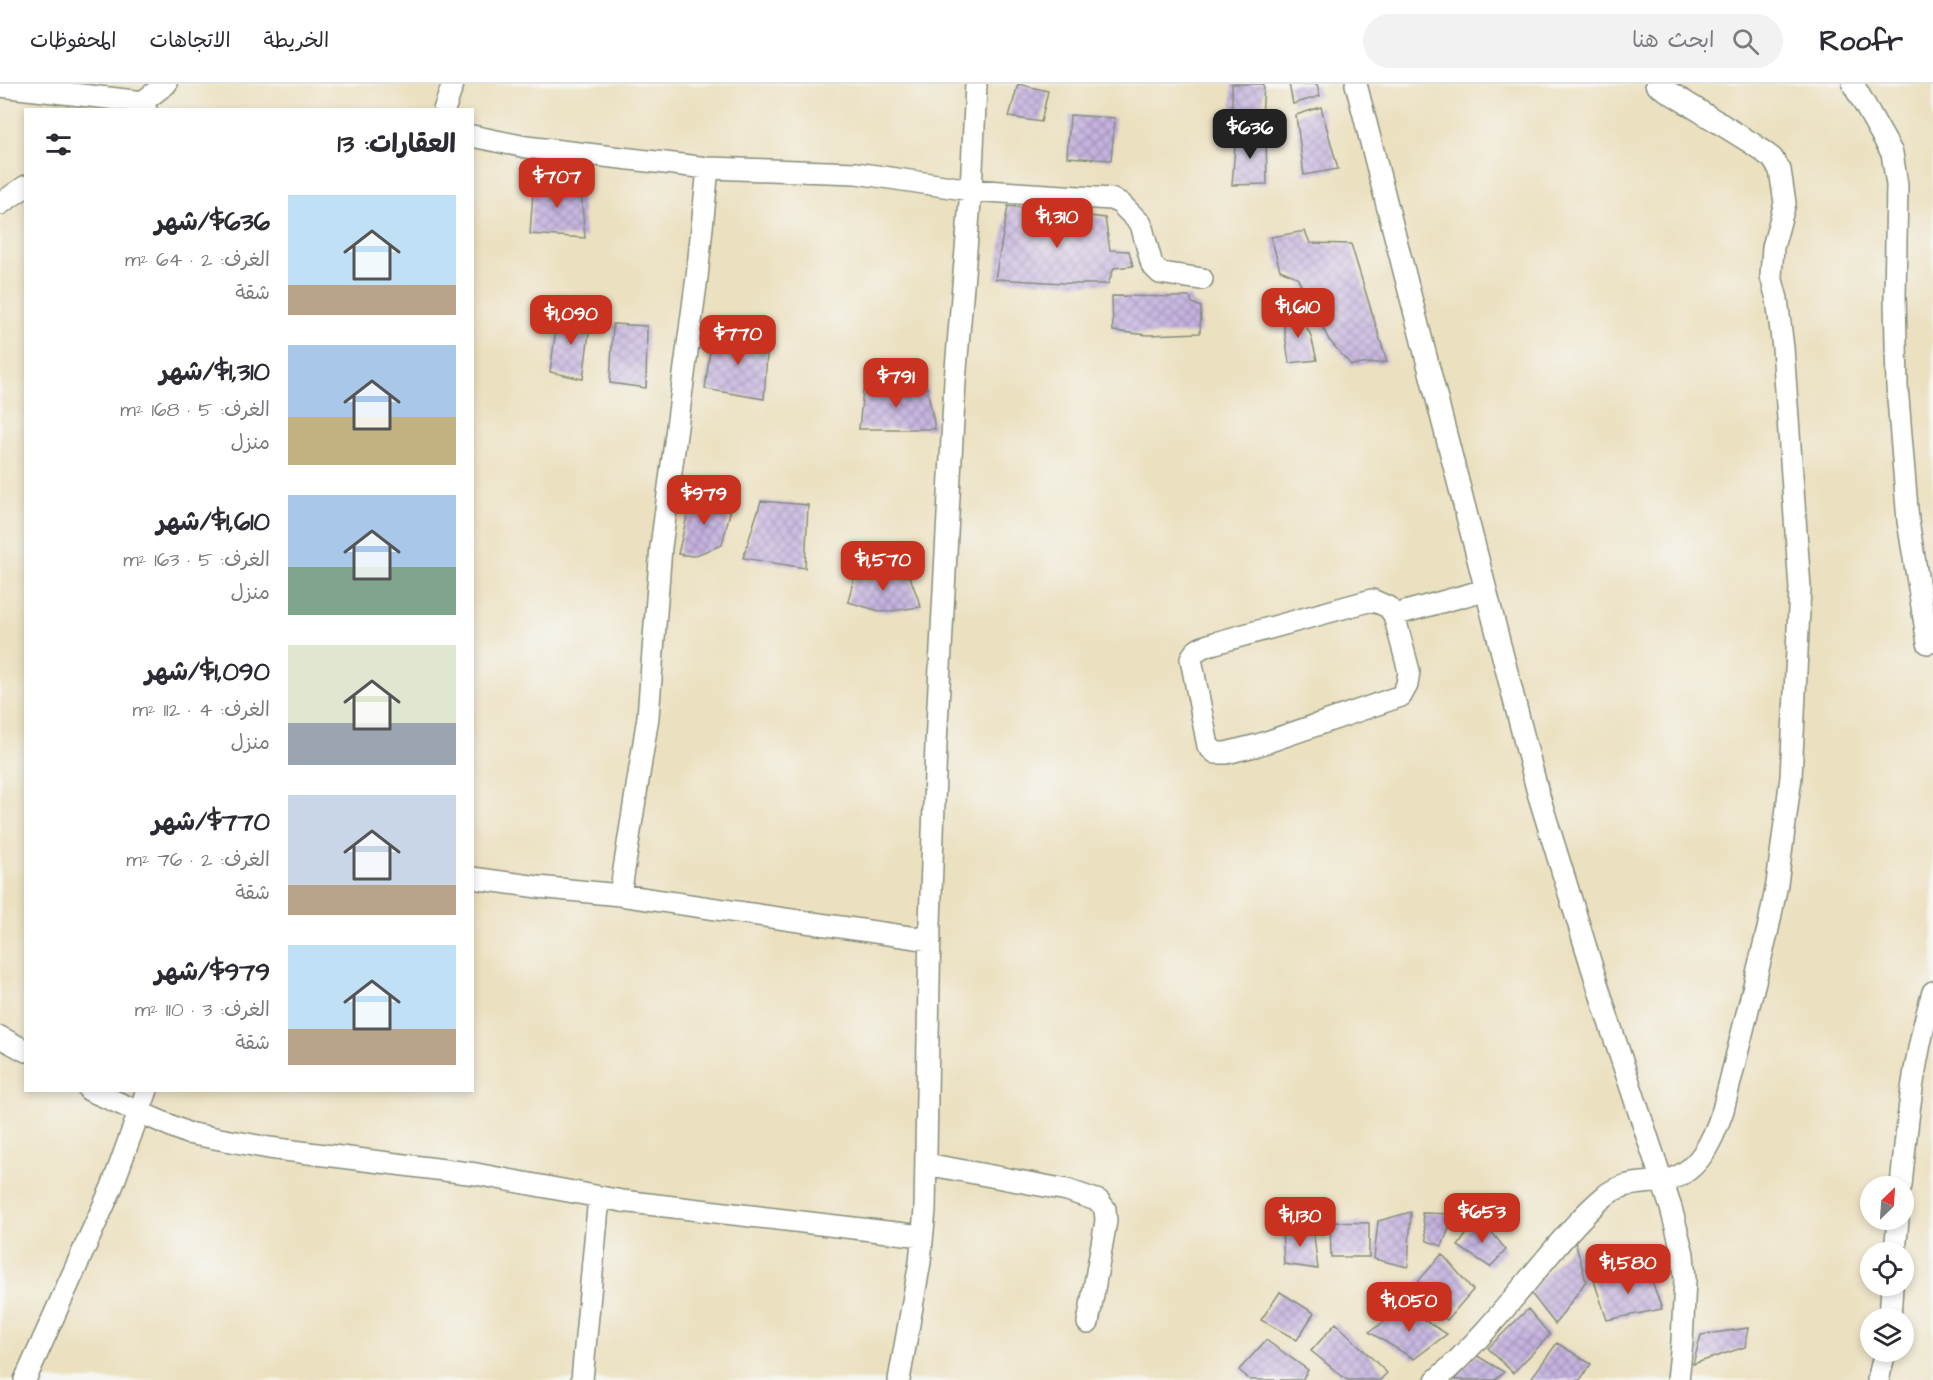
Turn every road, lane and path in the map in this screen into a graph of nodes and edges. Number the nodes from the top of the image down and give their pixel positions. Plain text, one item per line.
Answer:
1 (166, 84) edge
2 (453, 84) edge
3 (976, 84) edge
4 (1356, 84) edge
5 (1656, 84) edge
6 (1852, 84) edge
7 (0, 86) edge
8 (141, 107) edge
9 (445, 108) edge
10 (474, 136) edge
11 (708, 168) junction
12 (24, 187) edge
13 (971, 190) junction
14 (0, 204) edge
15 (1202, 279) dead end
16 (1485, 590) junction
17 (1394, 615) junction
18 (1928, 643) dead end
19 (474, 878) edge
20 (620, 895) junction
21 (930, 940) junction
22 (1933, 992) edge
23 (0, 1036) edge
24 (24, 1050) edge
25 (93, 1092) edge
26 (146, 1092) edge
27 (140, 1113) junction
28 (926, 1164) junction
29 (1902, 1176) edge
30 (1664, 1181) junction
31 (599, 1197) junction
32 (922, 1236) junction
33 (1088, 1323) dead end
34 (1882, 1362) edge
35 (25, 1380) edge
36 (582, 1380) edge
37 (899, 1380) edge
38 (1436, 1380) edge
39 (1678, 1380) edge
40 (1878, 1380) edge

1 - 8 street
2 - 9 street
3 - 13 street
4 - 16 street
5 - 30 street
6 - 18 street
7 - 8 street
10 - 11 street
11 - 13 street
11 - 20 street
12 - 14 street
13 - 15 street
13 - 21 street
16 - 17 street
16 - 30 street
17 - 17 street
19 - 20 street
20 - 21 street
21 - 28 street
22 - 29 street
23 - 24 street
25 - 27 street
26 - 27 street
27 - 31 street
27 - 35 street
28 - 32 street
28 - 33 street
30 - 38 street
30 - 39 street
31 - 32 street
31 - 36 street
32 - 37 street
34 - 40 street

